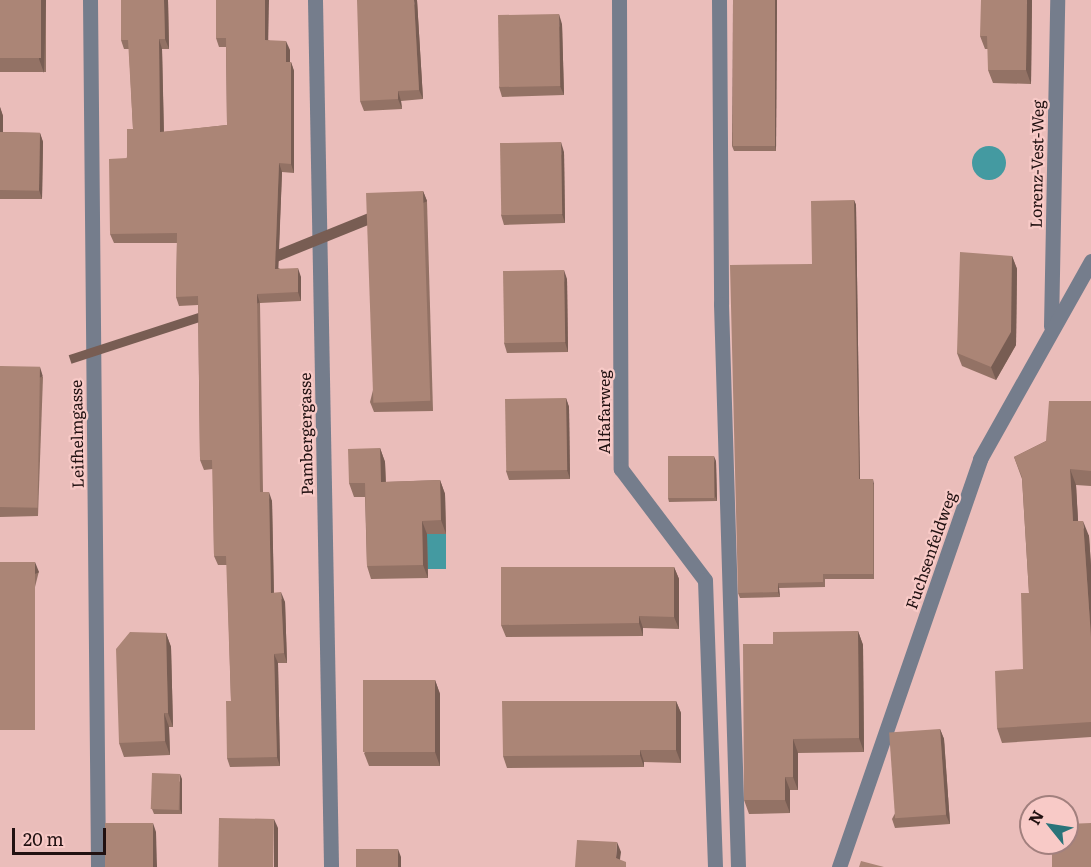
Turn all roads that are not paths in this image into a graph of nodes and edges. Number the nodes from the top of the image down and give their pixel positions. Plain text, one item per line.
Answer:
1 (90, 0) edge
2 (315, 0) edge
3 (619, 0) edge
4 (719, 0) edge
5 (1057, 0) edge
6 (1091, 261) edge
7 (1051, 329) junction
8 (98, 867) edge
9 (331, 867) edge
10 (715, 867) edge
11 (738, 867) edge
12 (839, 867) edge

1 - 8 street, Leifhelmgasse
2 - 9 street, Pambergergasse
3 - 10 street, Alfafarweg
4 - 11 street
5 - 7 street, Lorenz-Vest-Weg
6 - 7 street, Fuchsenfeldweg
7 - 12 street, Fuchsenfeldweg

